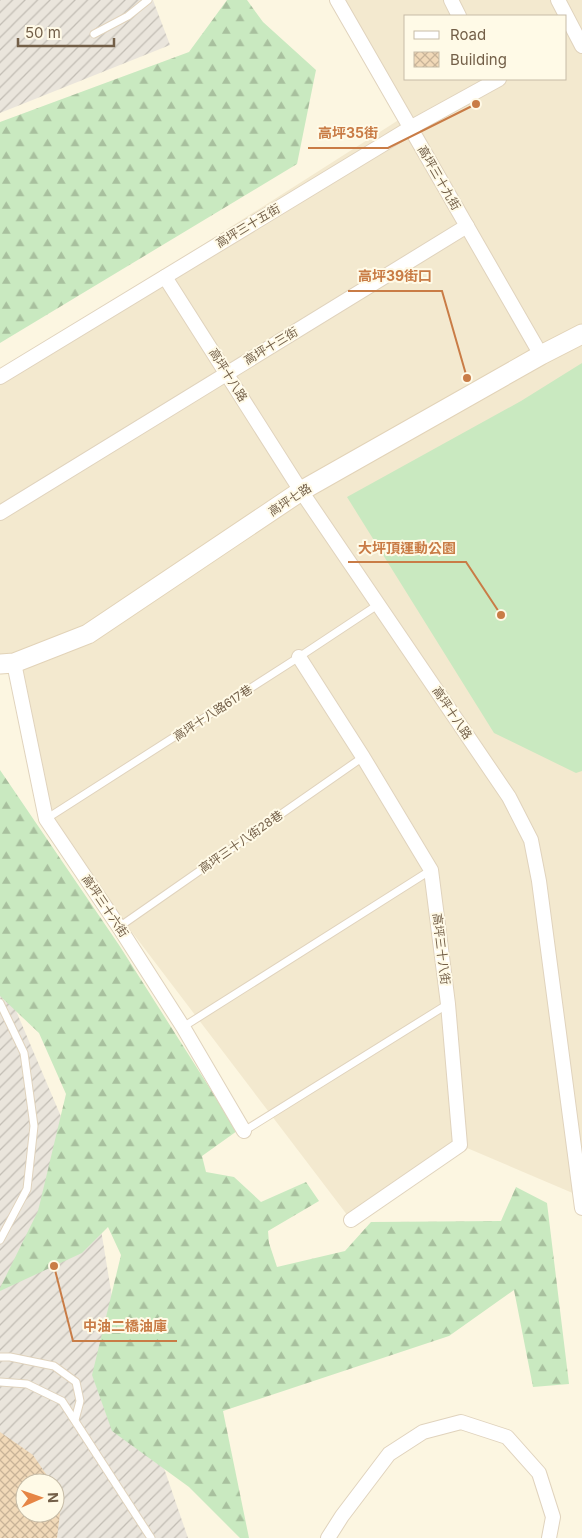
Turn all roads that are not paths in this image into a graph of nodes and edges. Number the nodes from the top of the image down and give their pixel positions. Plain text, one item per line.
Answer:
1 (148, 0) edge
2 (337, 0) edge
3 (451, 0) edge
4 (558, 0) edge
5 (459, 15) edge
6 (565, 15) edge
7 (567, 19) edge
8 (94, 34) dead end
9 (577, 40) edge
10 (496, 80) edge
11 (410, 128) junction
12 (467, 226) junction
13 (165, 277) junction
14 (582, 334) edge
15 (542, 355) junction
16 (227, 373) junction
17 (0, 377) edge
18 (301, 491) junction
19 (0, 513) edge
20 (379, 604) junction
21 (299, 658) junction
22 (7, 664) edge
23 (363, 757) junction
24 (46, 819) junction
25 (431, 870) junction
26 (119, 927) junction
27 (0, 1003) edge
28 (448, 1004) junction
29 (183, 1027) junction
30 (244, 1131) joint
31 (582, 1208) edge
32 (351, 1220) dead end
33 (0, 1240) edge
34 (0, 1357) edge
35 (0, 1382) edge
36 (75, 1420) junction
37 (151, 1538) edge
38 (328, 1538) edge
39 (548, 1538) edge

1 - 8 lane
2 - 11 street, 高坪三十九街
3 - 5 street
4 - 6 street
7 - 9 street
10 - 11 street, 高坪三十五街
11 - 12 street, 高坪三十九街
11 - 13 street, 高坪三十五街
12 - 15 street, 高坪三十九街
12 - 16 street, 高坪十三街
13 - 16 street, 高坪十八路
13 - 17 street, 高坪三十五街
14 - 15 street, 高坪七路
15 - 18 street, 高坪七路
16 - 18 street, 高坪十八路
16 - 19 street, 高坪十三街
18 - 20 street, 高坪十八路
18 - 22 street, 高坪七路
20 - 21 lane, 高坪十八路617巷
20 - 31 street, 高坪十八路
21 - 23 street, 高坪三十八街
21 - 24 lane, 高坪十八路617巷
22 - 24 street, 高坪三十六街
23 - 25 street, 高坪三十八街
23 - 26 lane, 高坪三十八街28巷
24 - 26 street, 高坪三十六街
25 - 28 street, 高坪三十八街
25 - 29 lane
26 - 29 street, 高坪三十六街
27 - 33 lane
28 - 30 lane
28 - 32 street, 高坪三十八街
29 - 30 street, 高坪三十六街
34 - 36 lane
35 - 36 lane
36 - 37 lane
38 - 39 street

